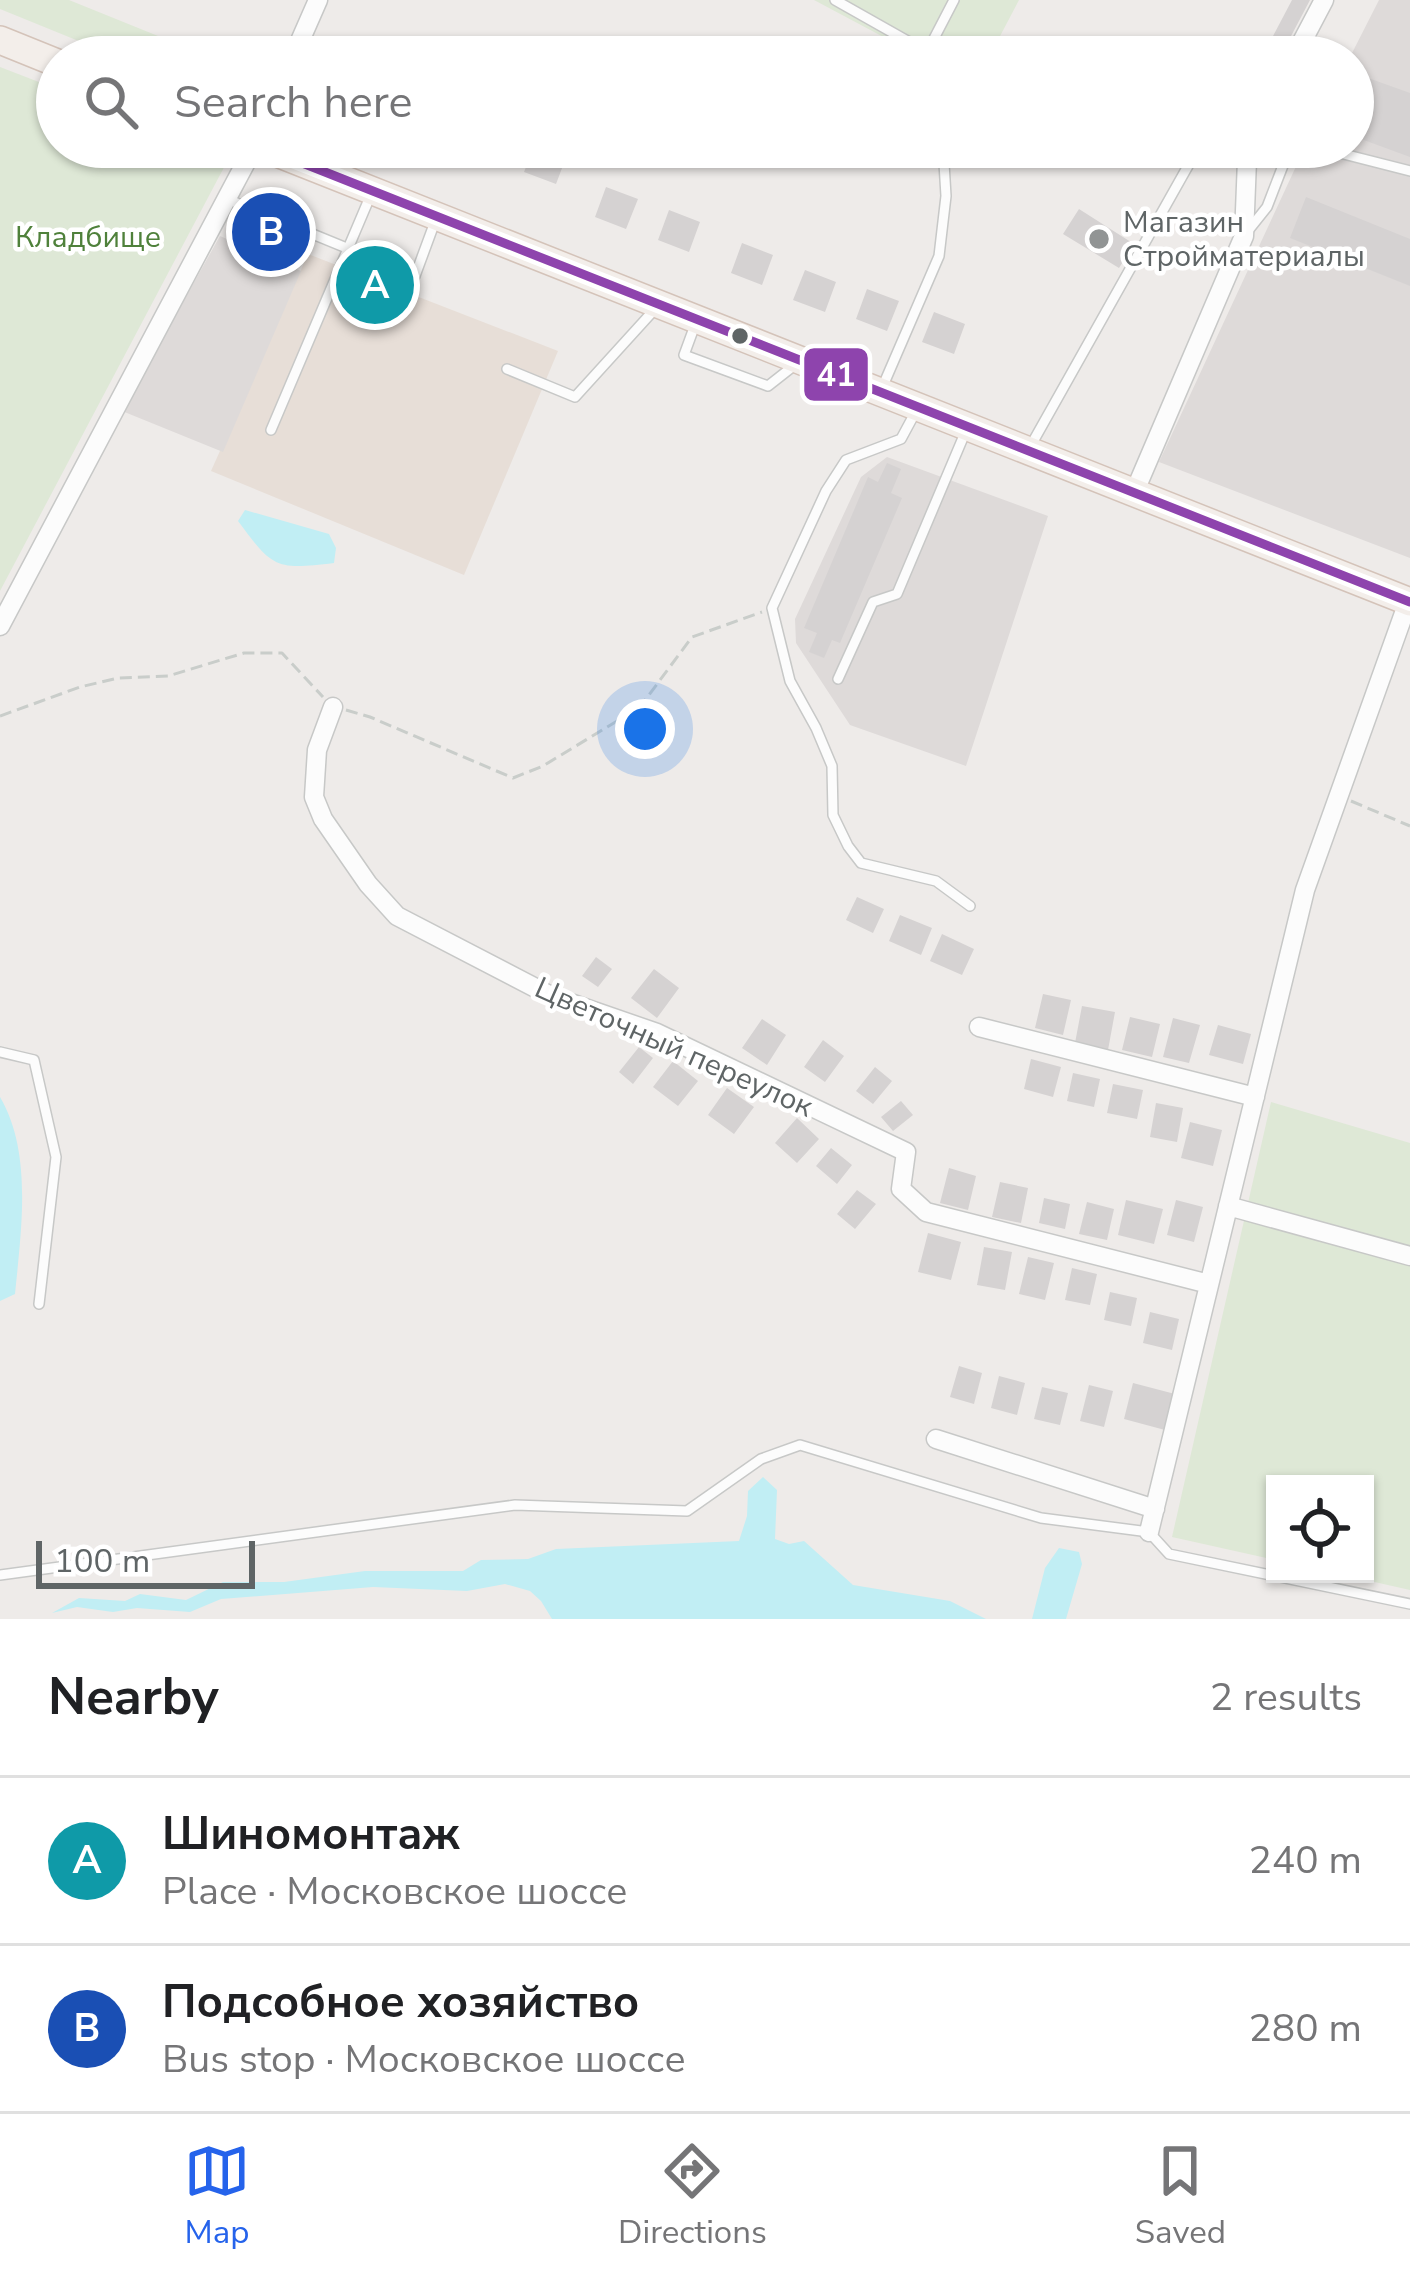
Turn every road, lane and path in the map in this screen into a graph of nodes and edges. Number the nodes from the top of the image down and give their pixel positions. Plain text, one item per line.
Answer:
1 (318, 0) edge
2 (835, 0) edge
3 (954, 0) edge
4 (1324, 0) edge
5 (302, 36) edge
6 (897, 36) edge
7 (937, 36) edge
8 (1305, 36) edge
9 (0, 40) edge
10 (36, 55) edge
11 (1374, 162) edge
12 (245, 168) edge
13 (312, 168) edge
14 (945, 168) edge
15 (1187, 168) edge
16 (1247, 168) edge
17 (1282, 168) edge
18 (1410, 171) edge
19 (372, 191) junction
20 (227, 199) junction
21 (437, 217) junction
22 (1244, 236) junction
23 (348, 248) junction
24 (658, 305) junction
25 (507, 369) dead end
26 (880, 393) junction
27 (918, 408) junction
28 (967, 428) junction
29 (271, 430) dead end
30 (1028, 452) junction
31 (1134, 493) junction
32 (1409, 602) edge
33 (772, 608) junction
34 (0, 626) edge
35 (838, 679) dead end
36 (333, 707) junction
37 (0, 716) edge
38 (1339, 796) junction
39 (1410, 826) edge
40 (970, 906) dead end
41 (979, 1027) dead end
42 (0, 1052) edge
43 (1255, 1096) junction
44 (1228, 1206) junction
45 (1410, 1256) edge
46 (1209, 1284) junction
47 (39, 1304) dead end
48 (936, 1439) dead end
49 (1155, 1508) junction
50 (1149, 1532) junction
51 (0, 1575) edge
52 (1410, 1604) edge

1 - 5 street
2 - 6 lane
3 - 7 lane
4 - 8 street
9 - 10 main road
11 - 18 lane
12 - 20 street
13 - 19 main road
14 - 26 lane
15 - 30 lane
16 - 22 street
17 - 22 lane
19 - 21 main road
19 - 23 lane
20 - 23 lane
20 - 34 street
21 - 23 lane
21 - 24 main road
22 - 31 street
23 - 29 lane
24 - 25 lane
24 - 26 main road
26 - 27 main road
27 - 28 main road
27 - 33 lane
28 - 30 main road
28 - 35 lane
30 - 31 main road
31 - 32 main road
32 - 38 street
33 - 36 path
33 - 40 lane
36 - 37 path
36 - 46 street, Цветочный переулок
38 - 39 path
38 - 43 street
41 - 43 street
42 - 47 lane
43 - 44 street
44 - 45 street
44 - 46 street
46 - 49 street
48 - 49 street
49 - 50 street
50 - 51 lane
50 - 52 lane

